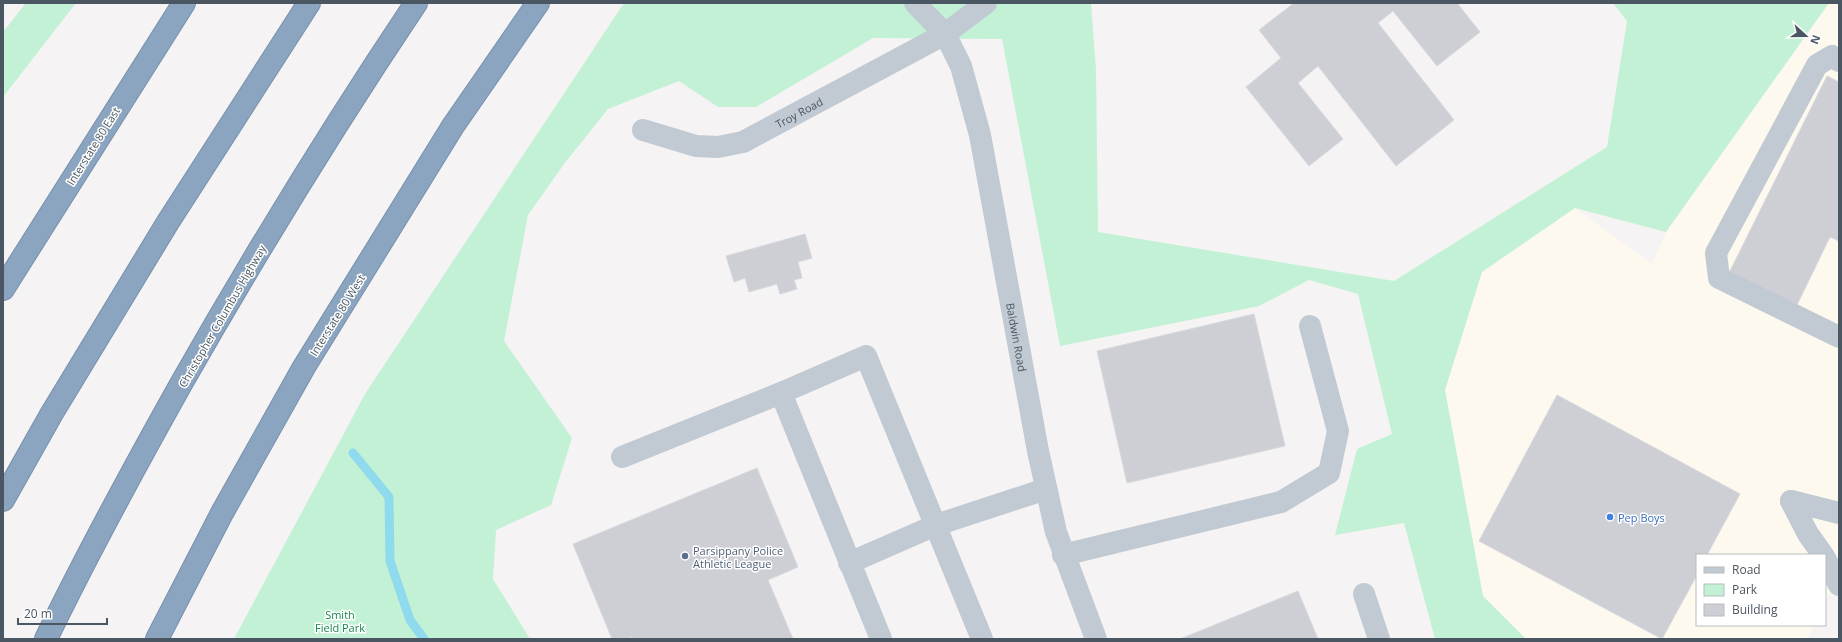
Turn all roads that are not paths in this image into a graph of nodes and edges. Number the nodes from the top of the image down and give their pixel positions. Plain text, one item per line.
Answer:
1 (184, 3) edge
2 (309, 3) edge
3 (416, 3) edge
4 (538, 3) edge
5 (915, 3) edge
6 (986, 3) edge
7 (945, 34) junction
8 (1839, 61) edge
9 (643, 130) dead end
10 (3, 289) edge
11 (1310, 326) dead end
12 (1839, 337) edge
13 (781, 394) junction
14 (622, 457) dead end
15 (1046, 489) junction
16 (3, 500) edge
17 (1839, 513) edge
18 (936, 526) junction
19 (1822, 554) edge
20 (1063, 555) junction
21 (1826, 560) edge
22 (849, 563) junction
23 (1839, 585) edge
24 (1364, 594) dead end
25 (46, 639) edge
26 (157, 639) edge
27 (881, 639) edge
28 (982, 639) edge
29 (1096, 639) edge
30 (1378, 639) edge

1 - 10 highway, Interstate 80 East
2 - 16 highway
3 - 25 highway, Christopher Columbus Highway
4 - 26 highway, Interstate 80 West
5 - 7 street
6 - 7 street, Troy Road
7 - 9 street, Troy Road
7 - 15 street, Baldwin Road
8 - 12 street
11 - 20 street
13 - 14 street
13 - 18 street
13 - 22 street
15 - 18 street
15 - 20 street, Baldwin Road
17 - 19 street
18 - 22 street
18 - 28 street
20 - 29 street, Baldwin Road
21 - 23 street
22 - 27 street
24 - 30 street

